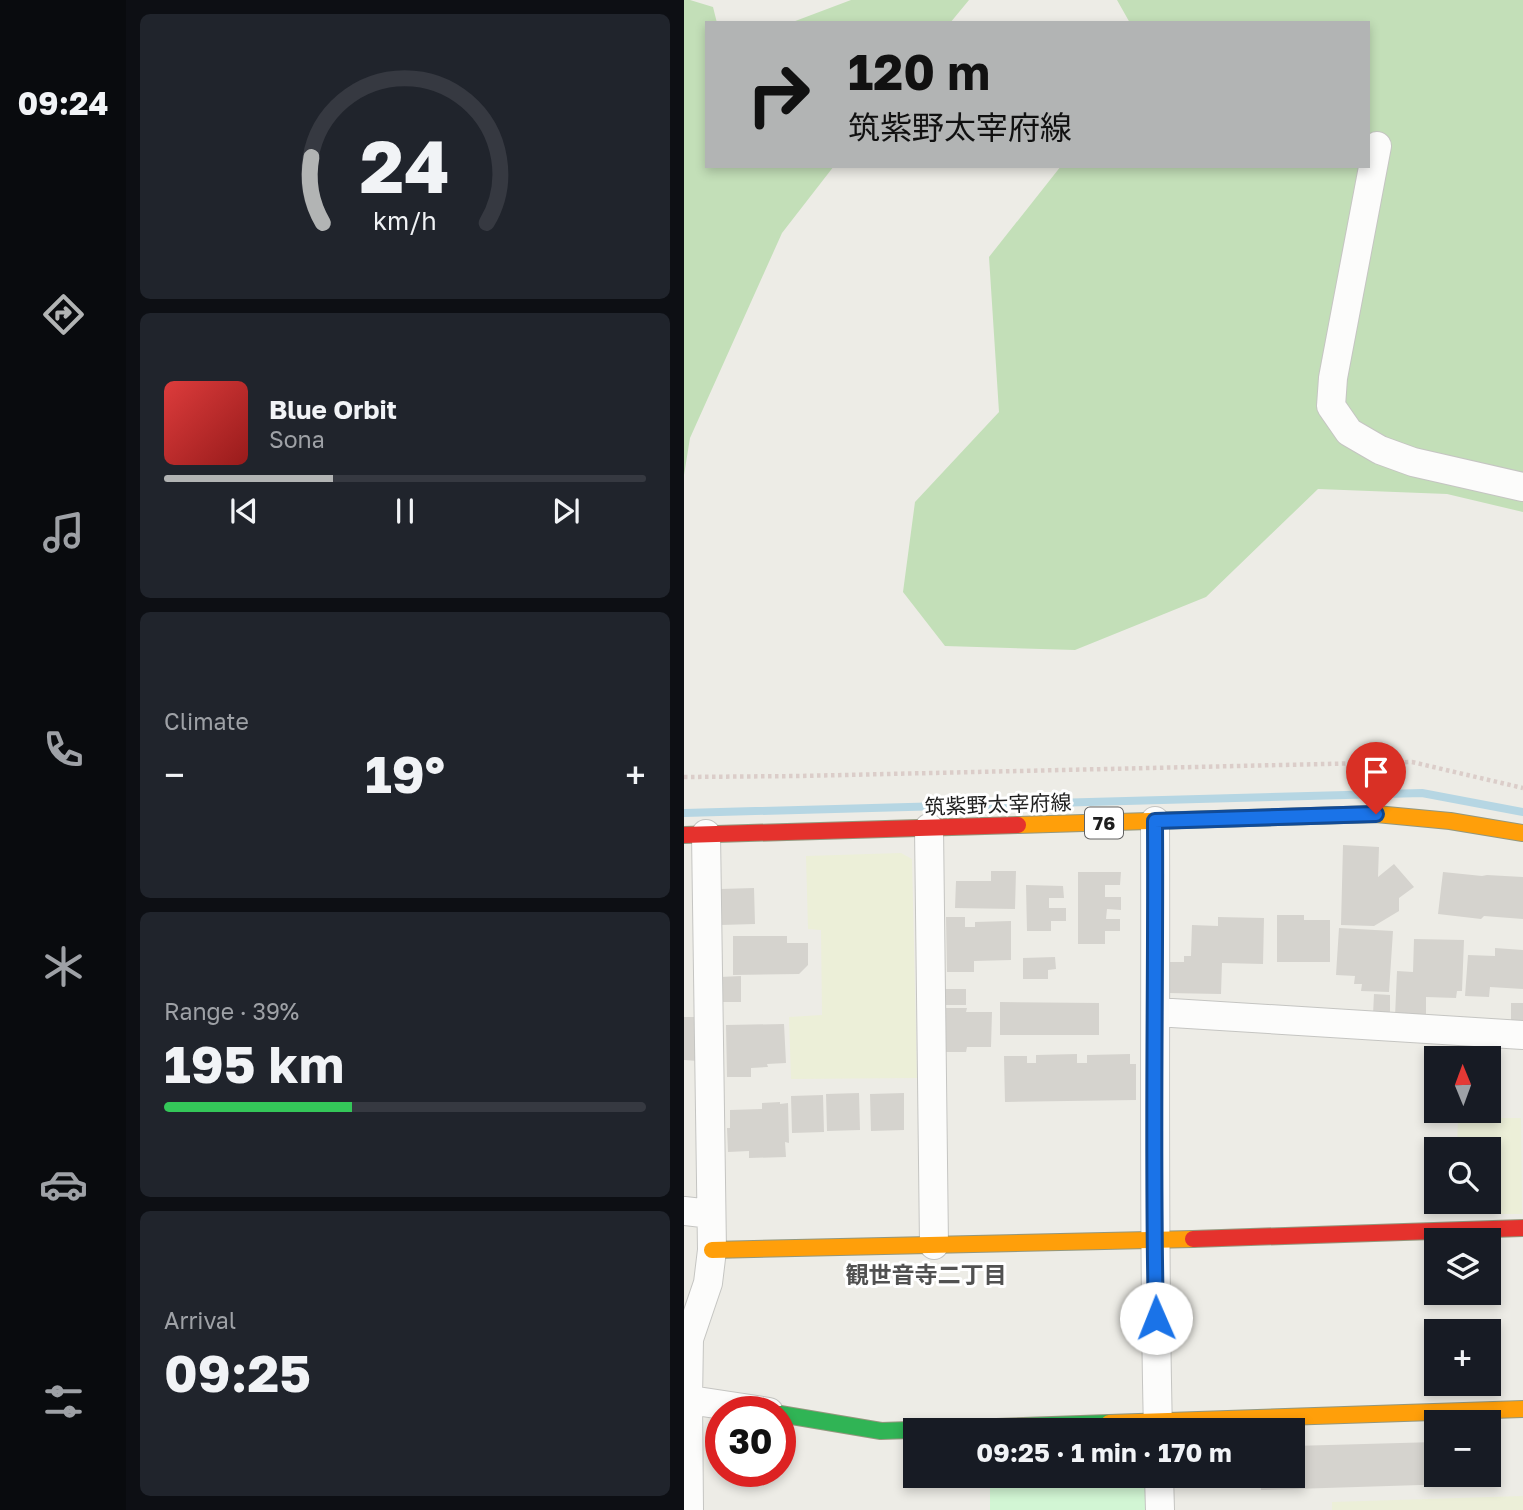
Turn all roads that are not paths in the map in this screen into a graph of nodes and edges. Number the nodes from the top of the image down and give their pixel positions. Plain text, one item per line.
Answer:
1 (1377, 146) dead end
2 (1523, 487) edge
3 (1155, 821) junction
4 (929, 828) junction
5 (1523, 833) edge
6 (695, 835) edge
7 (1156, 1012) junction
8 (1523, 1035) edge
9 (697, 1081) edge
10 (697, 1212) edge
11 (1523, 1228) edge
12 (1154, 1240) junction
13 (934, 1245) junction
14 (712, 1250) junction
15 (686, 1399) edge
16 (705, 1402) edge
17 (1523, 1409) edge
18 (796, 1417) edge
19 (1158, 1418) edge
20 (1305, 1419) edge
21 (903, 1430) edge
22 (1159, 1488) edge
23 (689, 1510) edge
24 (1160, 1510) edge

1 - 2 street
3 - 4 street, 筑紫野太宰府線 / 76
3 - 5 street, 筑紫野太宰府線 / 76
3 - 7 street
4 - 6 street, 筑紫野太宰府線 / 76
4 - 13 street
6 - 9 street
7 - 8 street
7 - 12 street
9 - 10 street
10 - 14 street
11 - 12 street
12 - 13 street
12 - 19 street
13 - 14 street
14 - 15 street
15 - 16 street
15 - 23 street
17 - 20 street
18 - 21 street
22 - 24 street

